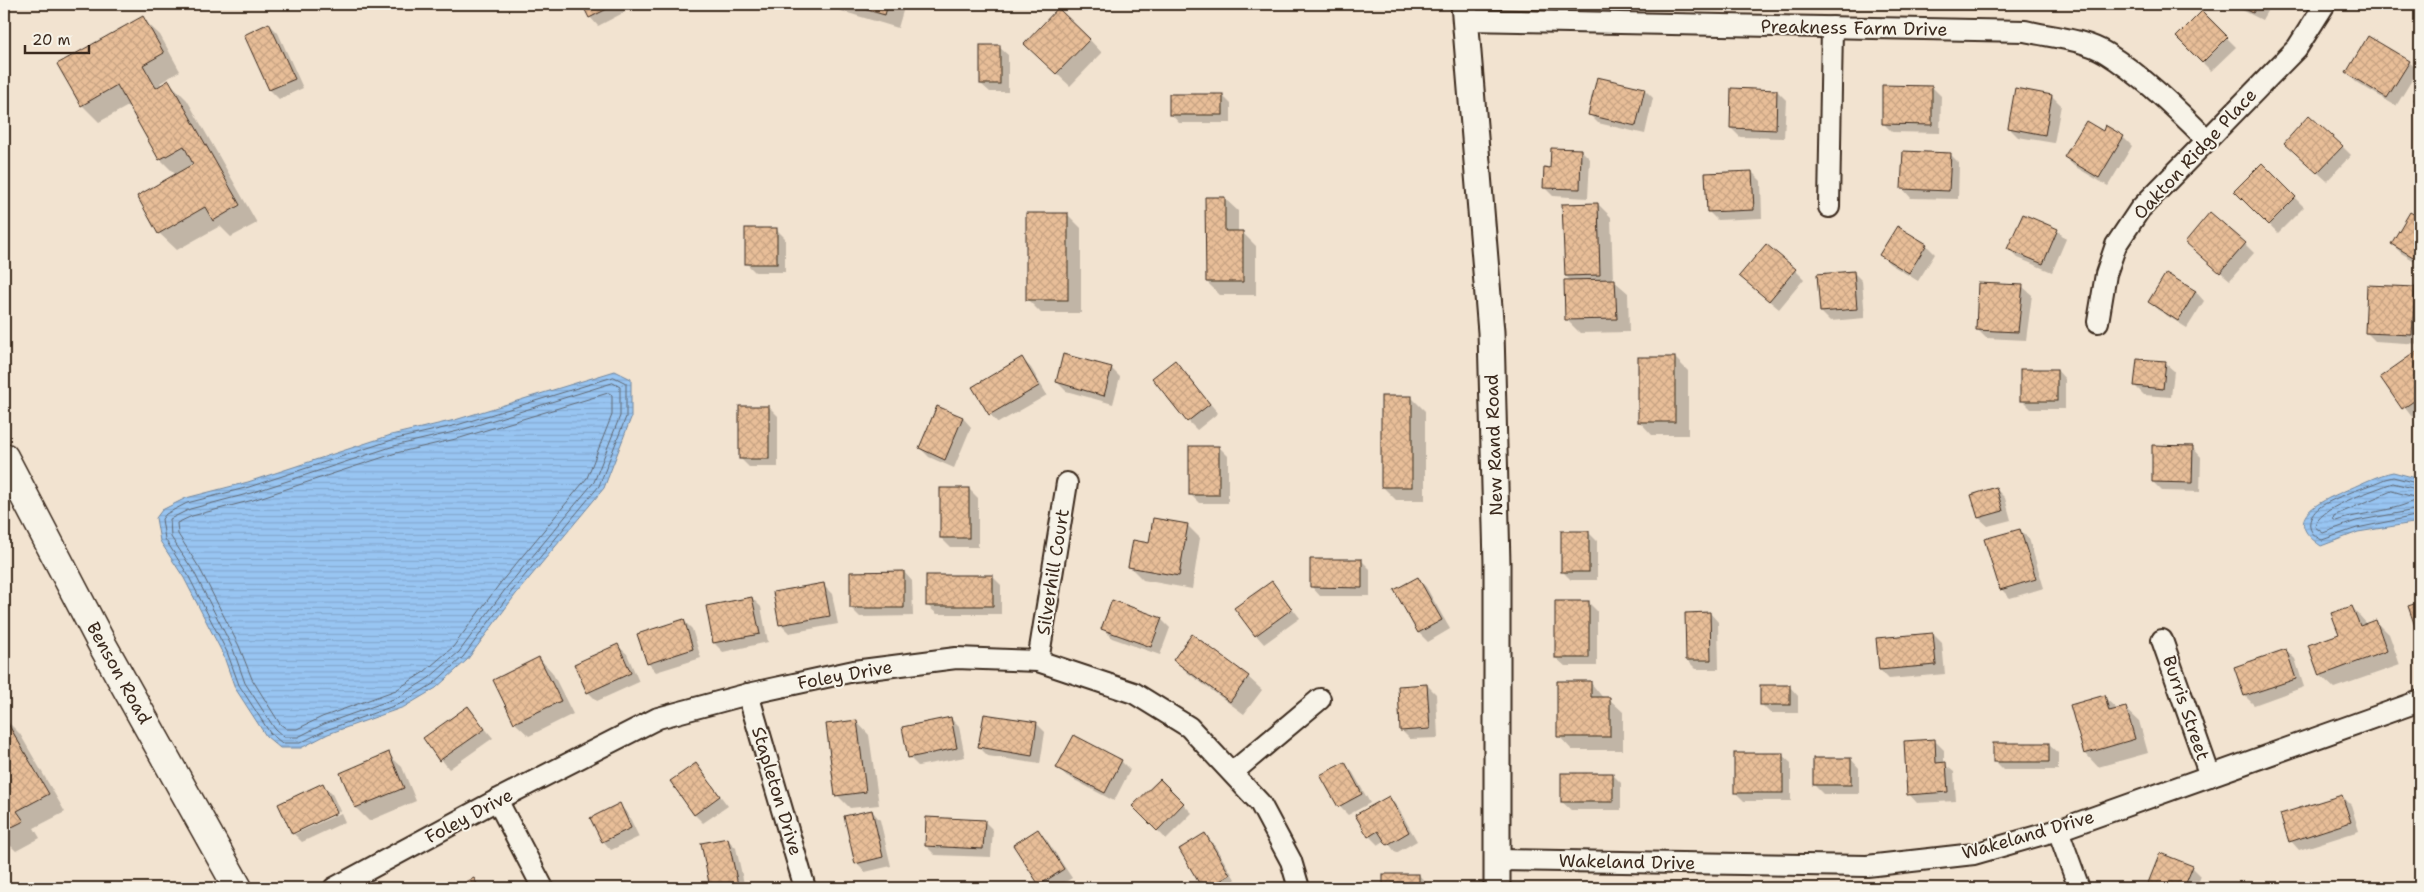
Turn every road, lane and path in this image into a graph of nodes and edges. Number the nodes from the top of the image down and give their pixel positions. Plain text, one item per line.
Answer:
1 (2326, 4) edge
2 (1465, 12) edge
3 (1832, 28) junction
4 (2207, 140) junction
5 (1829, 207) dead end
6 (2098, 322) dead end
7 (4, 457) edge
8 (1067, 483) dead end
9 (2162, 640) dead end
10 (1038, 661) junction
11 (748, 694) junction
12 (1320, 699) dead end
13 (2420, 701) edge
14 (1233, 772) junction
15 (2210, 776) junction
16 (497, 800) junction
17 (2058, 830) junction
18 (1497, 860) junction
19 (238, 888) edge
20 (334, 888) edge
21 (543, 888) edge
22 (805, 888) edge
23 (1299, 888) edge
24 (1497, 888) edge
25 (2079, 888) edge

1 - 4 street, Oakton Ridge Place
2 - 3 street, Preakness Farm Drive
2 - 18 street, New Rand Road
3 - 4 street, Preakness Farm Drive
3 - 5 street
4 - 6 street, Oakton Ridge Place
7 - 19 main road, Benson Road
8 - 10 street, Silverhill Court
9 - 15 street, Burris Street
10 - 11 street, Foley Drive
10 - 14 street, Foley Drive
11 - 16 street, Foley Drive
11 - 22 street, Stapleton Drive
12 - 14 street
13 - 15 street, Wakeland Drive
14 - 23 street, Foley Drive
15 - 17 street, Wakeland Drive
16 - 20 street, Foley Drive
16 - 21 street
17 - 18 street, Wakeland Drive
17 - 25 street
18 - 24 street, New Rand Road

